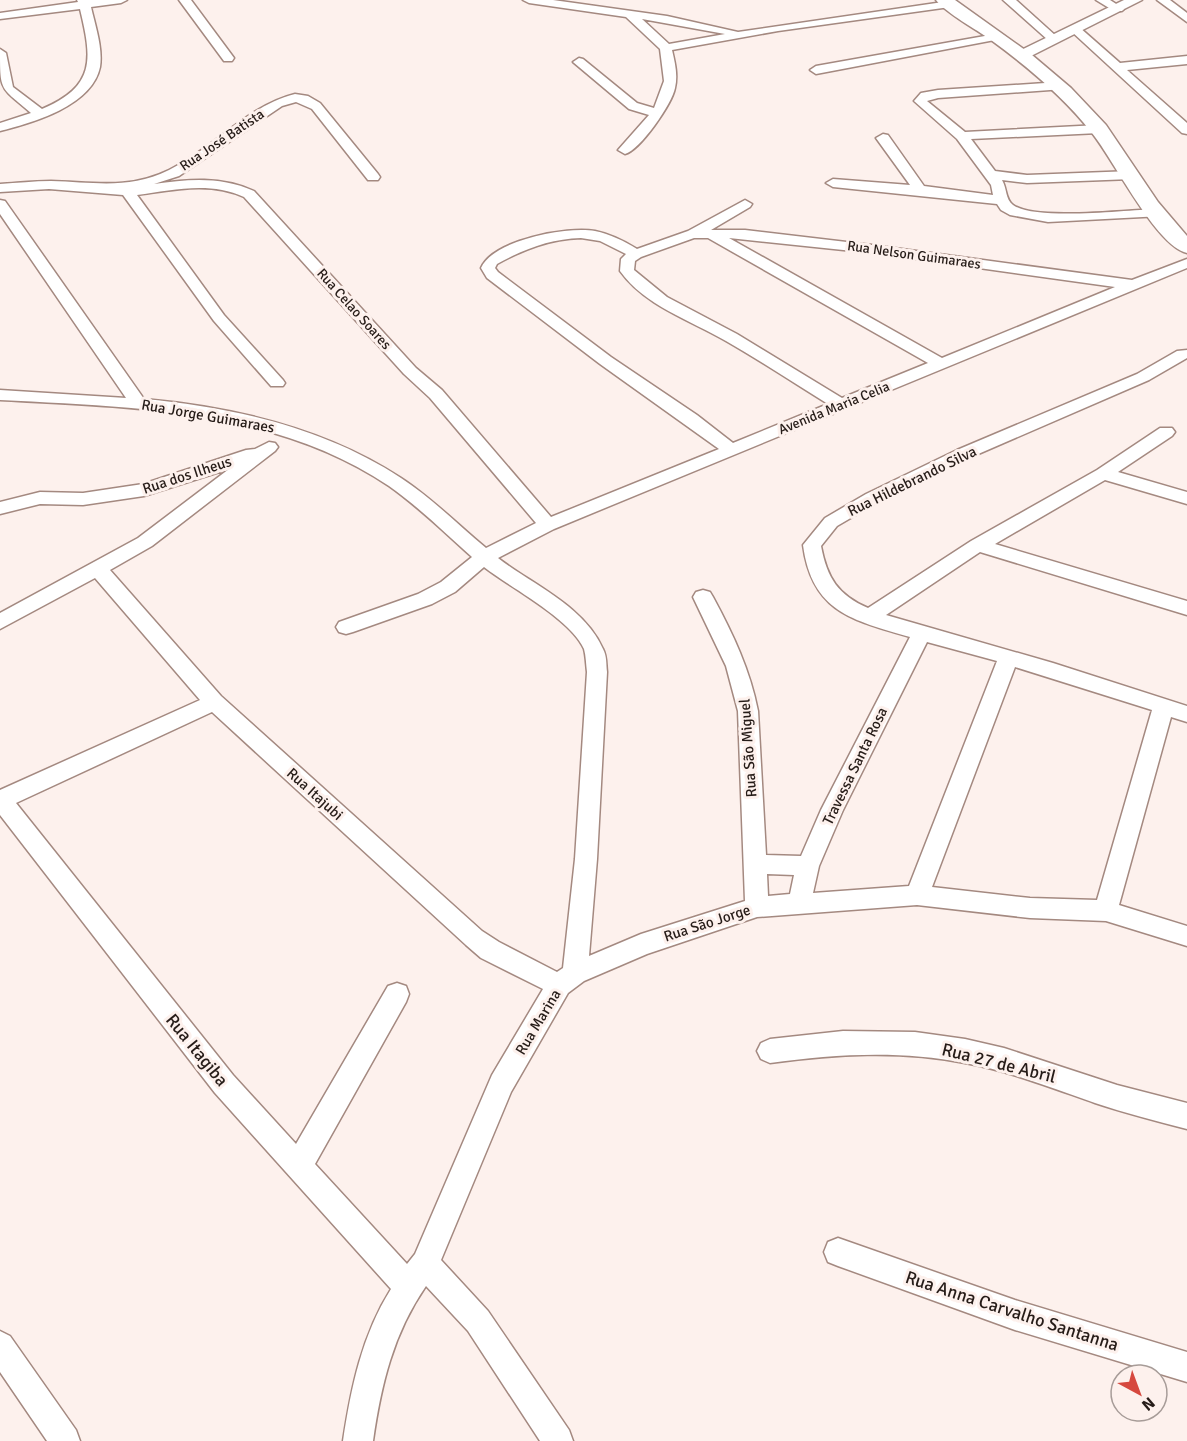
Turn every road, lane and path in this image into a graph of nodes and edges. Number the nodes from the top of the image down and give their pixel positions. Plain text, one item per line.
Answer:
1 (121, 0) edge
2 (184, 0) edge
3 (529, 0) edge
4 (1009, 0) edge
5 (1102, 0) edge
6 (1135, 0) edge
7 (947, 2) edge
8 (1166, 2) edge
9 (84, 3) edge
10 (1187, 6) edge
11 (1118, 9) junction
12 (630, 14) junction
13 (0, 16) edge
14 (1187, 19) edge
15 (1075, 29) junction
16 (744, 34) junction
17 (996, 37) junction
18 (1052, 38) junction
19 (666, 48) junction
20 (0, 53) edge
21 (1022, 55) junction
22 (228, 58) dead end
23 (1187, 60) edge
24 (579, 62) dead end
25 (1116, 67) junction
26 (816, 70) dead end
27 (1060, 86) junction
28 (655, 113) junction
29 (42, 115) junction
30 (1184, 124) edge
31 (0, 126) edge
32 (1099, 129) junction
33 (962, 136) junction
34 (883, 138) dead end
35 (625, 150) dead end
36 (990, 175) junction
37 (1132, 175) junction
38 (373, 177) dead end
39 (833, 183) dead end
40 (0, 189) edge
41 (122, 190) junction
42 (920, 190) junction
43 (1001, 200) junction
44 (0, 204) edge
45 (744, 204) dead end
46 (1157, 213) junction
47 (710, 233) junction
48 (693, 234) junction
49 (1187, 247) edge
50 (636, 254) junction
51 (1187, 263) edge
52 (1134, 285) junction
53 (1183, 354) dead end
54 (940, 364) junction
55 (277, 383) dead end
56 (0, 395) edge
57 (138, 403) junction
58 (841, 405) junction
59 (1167, 432) dead end
60 (298, 433) junction
61 (269, 447) junction
62 (731, 450) junction
63 (1103, 474) junction
64 (1187, 498) edge
65 (0, 508) edge
66 (548, 525) junction
67 (978, 545) junction
68 (484, 557) junction
69 (98, 569) junction
70 (703, 597) dead end
71 (1187, 608) edge
72 (870, 616) junction
73 (0, 622) edge
74 (346, 627) dead end
75 (922, 632) junction
76 (1009, 657) junction
77 (214, 702) junction
78 (1164, 705) junction
79 (1187, 714) edge
80 (1, 800) edge
81 (754, 864) junction
82 (808, 866) junction
83 (917, 895) junction
84 (799, 904) junction
85 (757, 907) junction
86 (1106, 911) junction
87 (1187, 936) edge
88 (567, 979) junction
89 (397, 994) dead end
90 (770, 1051) dead end
91 (1187, 1116) edge
92 (298, 1167) junction
93 (838, 1252) dead end
94 (417, 1275) junction
95 (0, 1346) edge
96 (1187, 1367) edge
97 (65, 1441) edge
98 (358, 1441) edge
99 (558, 1441) edge

1 - 9 street
2 - 22 street
3 - 12 street
4 - 18 street
5 - 11 street
6 - 11 street
7 - 16 street
7 - 17 main road
8 - 10 street
8 - 14 street
9 - 13 street
9 - 29 street
11 - 15 street
12 - 16 street
12 - 19 street
15 - 18 street
15 - 25 street
16 - 19 street
17 - 21 main road
17 - 26 street
18 - 21 street
19 - 28 street
20 - 29 street
21 - 27 main road
23 - 25 street
24 - 28 street
25 - 30 street
27 - 32 main road
27 - 33 street
28 - 35 street
29 - 31 street
32 - 33 street
32 - 37 main road
33 - 36 street
34 - 42 street
36 - 37 street
36 - 43 street
37 - 46 main road
38 - 41 street, Rua José Batista
39 - 42 street
40 - 41 street, Rua José Batista
41 - 55 street
41 - 66 street, Rua Celao Soares
42 - 43 street
43 - 46 street
44 - 57 street
45 - 48 street
46 - 49 main road
47 - 48 street, Rua Nelson Guimaraes
47 - 52 street, Rua Nelson Guimaraes
47 - 54 street
48 - 50 street
50 - 58 street
50 - 62 street
51 - 52 street, Avenida Maria Celia
52 - 54 street, Avenida Maria Celia
53 - 72 street, Rua Hildebrando Silva
54 - 58 street, Avenida Maria Celia
56 - 57 street, Rua Jorge Guimaraes
57 - 60 street, Rua Jorge Guimaraes
58 - 62 street, Avenida Maria Celia
59 - 63 street
60 - 61 street, Rua dos Ilheus
60 - 68 street, Rua Jorge Guimaraes
61 - 65 street, Rua dos Ilheus
61 - 69 street
62 - 66 street, Avenida Maria Celia
63 - 64 street
63 - 67 street
66 - 68 street, Avenida Maria Celia
67 - 71 street
67 - 72 street
68 - 74 street, Avenida Maria Celia
68 - 88 street, Rua Marina
69 - 73 street
69 - 77 street, Rua Itajubi
70 - 81 street, Rua São Miguel
72 - 75 street, Rua Hildebrando Silva
75 - 76 street, Rua Hildebrando Silva
75 - 82 street, Travessa Santa Rosa
76 - 78 street, Rua Hildebrando Silva
76 - 83 street
77 - 80 street
77 - 88 street, Rua Itajubi
78 - 79 street, Rua Hildebrando Silva
78 - 86 street
80 - 92 street, Rua Itagiba
81 - 82 street
81 - 85 street, Rua São Miguel
82 - 84 street, Travessa Santa Rosa
83 - 84 street, Rua São Jorge
83 - 86 street, Rua São Jorge
84 - 85 street, Rua São Jorge
85 - 88 street, Rua São Jorge
86 - 87 street, Rua São Jorge
88 - 94 street, Rua Marina
89 - 92 street
90 - 91 street, Rua 27 de Abril
92 - 94 street, Rua Itagiba
93 - 96 street, Rua Anna Carvalho Santanna
94 - 98 street, Rua Marina
94 - 99 street, Rua Itagiba
95 - 97 street

